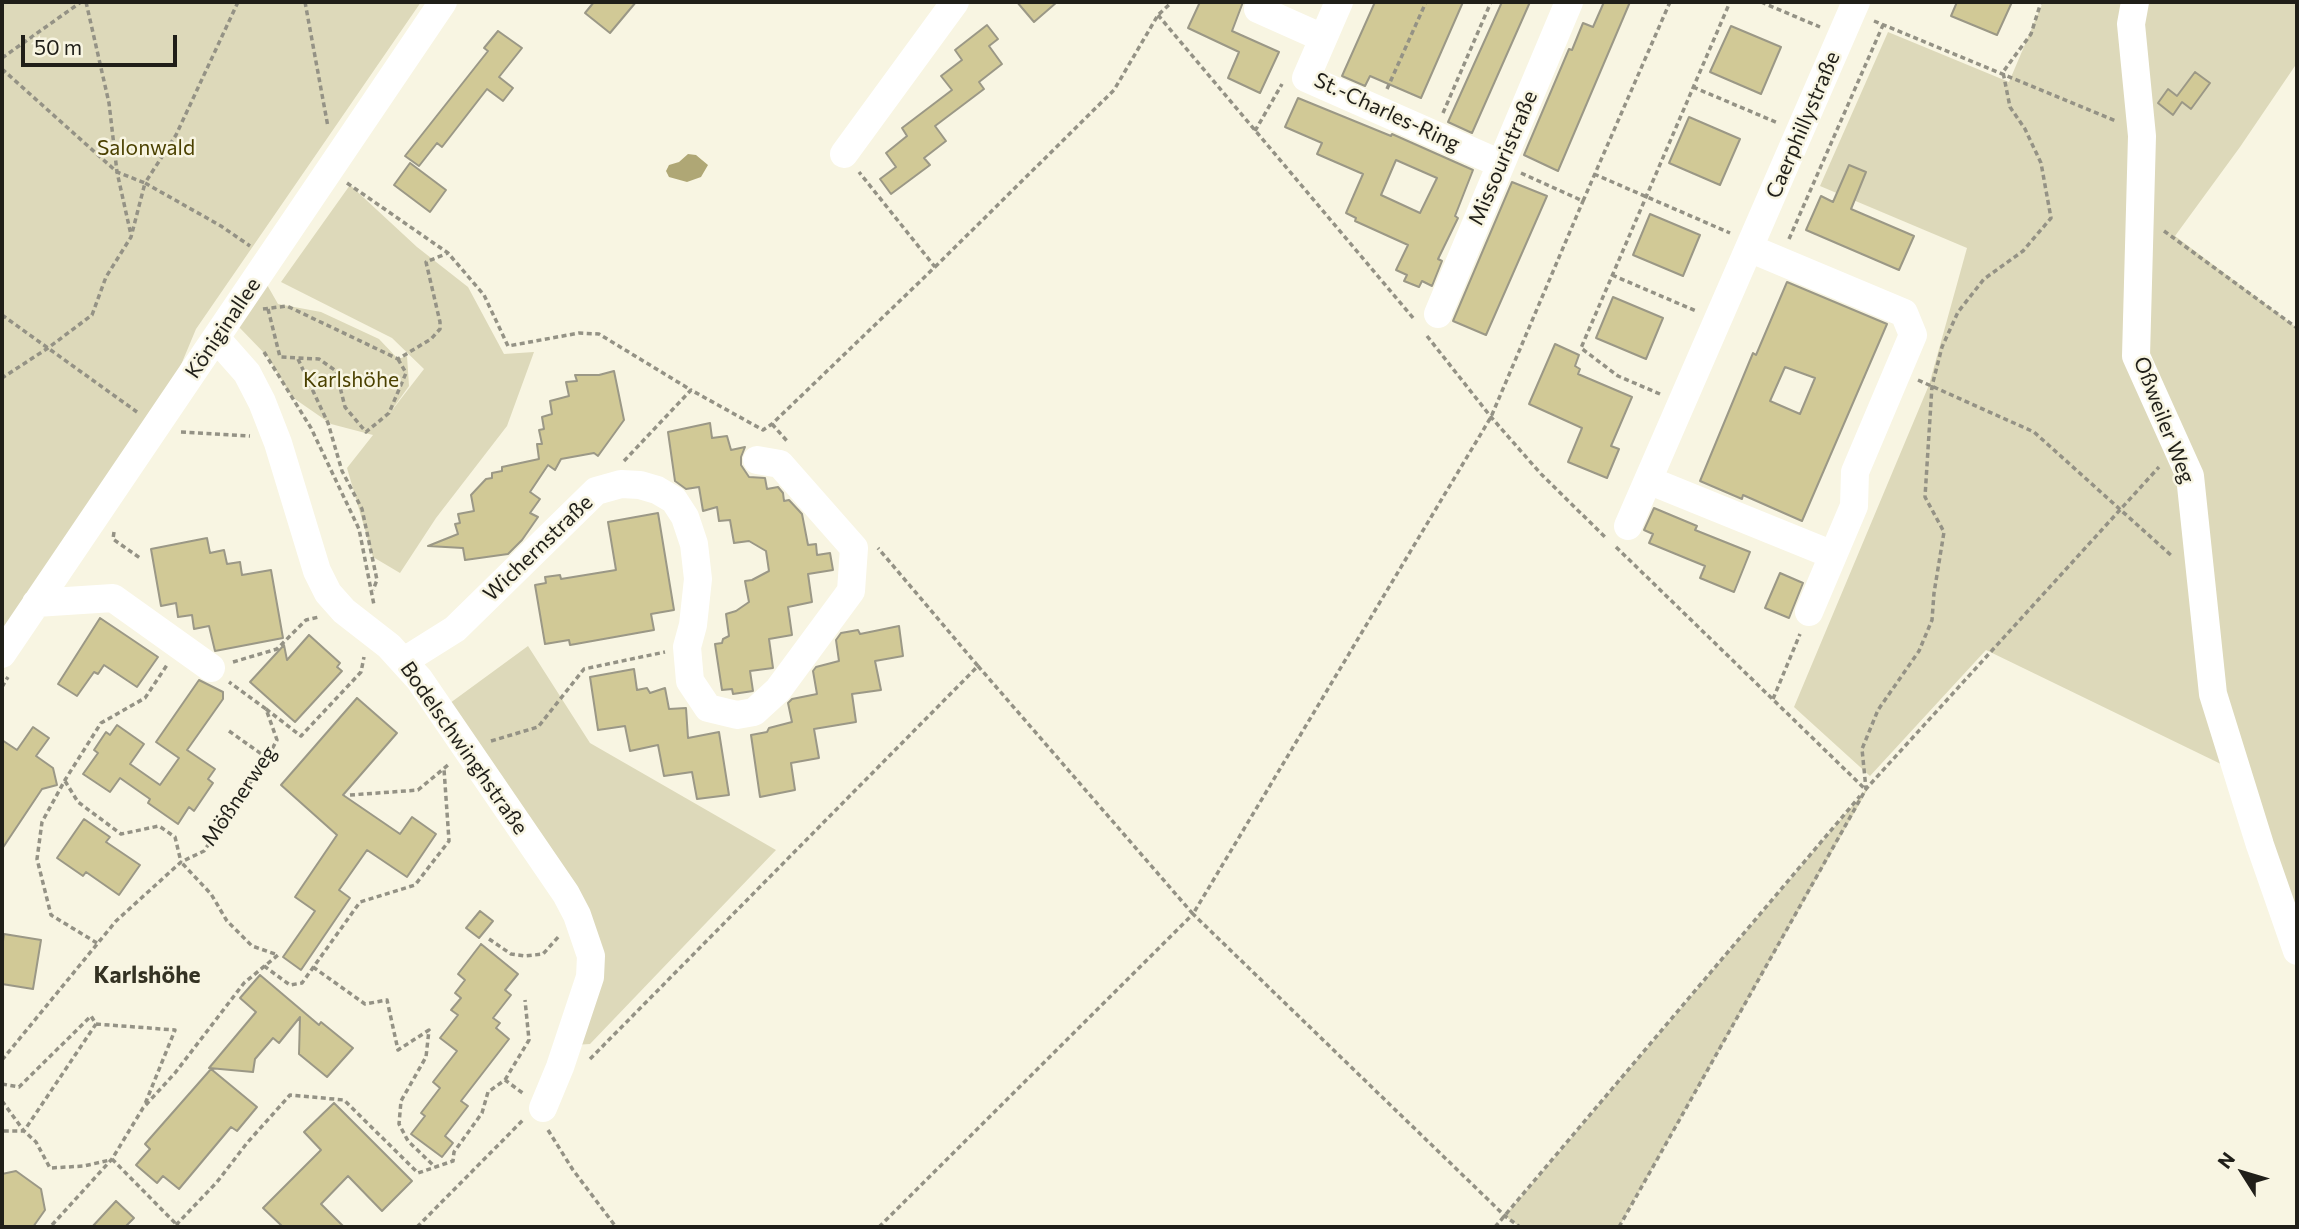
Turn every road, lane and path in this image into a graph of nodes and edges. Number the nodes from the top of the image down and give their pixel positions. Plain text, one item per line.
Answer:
1 (83, 2) edge
2 (238, 2) edge
3 (305, 2) edge
4 (443, 2) edge
5 (955, 2) edge
6 (1172, 2) edge
7 (1339, 2) edge
8 (1426, 2) edge
9 (1491, 2) edge
10 (1568, 2) edge
11 (1670, 2) edge
12 (1730, 2) edge
13 (1761, 2) edge
14 (2041, 2) edge
15 (2135, 2) edge
16 (1854, 7) edge
17 (1258, 9) dead end
18 (1158, 15) junction
19 (1814, 24) dead end
20 (1883, 24) junction
21 (1323, 38) junction
22 (2, 58) edge
23 (2, 69) edge
24 (2003, 72) junction
25 (1306, 78) junction
26 (1693, 86) junction
27 (1378, 110) junction
28 (1774, 121) dead end
29 (1255, 131) junction
30 (1434, 135) junction
31 (2142, 136) junction
32 (844, 154) joint
33 (334, 162) junction
34 (1501, 164) junction
35 (117, 172) junction
36 (1594, 174) junction
37 (145, 183) junction
38 (1646, 196) junction
39 (1583, 201) junction
40 (2141, 211) junction
41 (131, 237) junction
42 (1750, 245) junction
43 (252, 247) dead end
44 (448, 253) junction
45 (1780, 261) junction
46 (935, 267) junction
47 (1612, 275) junction
48 (237, 309) junction
49 (268, 309) junction
50 (1691, 309) dead end
51 (1438, 314) dead end
52 (2, 315) edge
53 (2297, 328) edge
54 (216, 338) junction
55 (48, 348) junction
56 (260, 348) dead end
57 (298, 359) junction
58 (398, 359) junction
59 (2, 378) edge
60 (1932, 386) junction
61 (691, 390) junction
62 (1682, 404) junction
63 (1491, 417) junction
64 (772, 424) junction
65 (157, 425) junction
66 (311, 428) junction
67 (278, 443) junction
68 (790, 445) dead end
69 (2178, 446) junction
70 (757, 460) dead end
71 (624, 461) dead end
72 (1648, 480) junction
73 (2120, 510) junction
74 (1628, 526) dead end
75 (115, 527) dead end
76 (870, 540) dead end
77 (1833, 555) junction
78 (139, 558) dead end
79 (2201, 582) junction
80 (372, 592) junction
81 (36, 603) junction
82 (344, 611) junction
83 (1809, 612) joint
84 (368, 629) junction
85 (180, 646) junction
86 (687, 647) junction
87 (2, 654) edge
88 (404, 661) junction
89 (978, 666) junction
90 (211, 668) junction
91 (1773, 699) junction
92 (266, 709) junction
93 (229, 731) dead end
94 (467, 751) junction
95 (267, 758) junction
96 (65, 780) junction
97 (1866, 789) junction
98 (350, 795) dead end
99 (181, 862) junction
100 (1193, 914) junction
101 (577, 915) junction
102 (489, 939) dead end
103 (97, 943) junction
104 (2297, 951) edge
105 (264, 966) junction
106 (313, 967) junction
107 (525, 1000) dead end
108 (96, 1024) junction
109 (2, 1060) edge
110 (560, 1067) junction
111 (505, 1080) junction
112 (2, 1084) edge
113 (2, 1101) edge
114 (143, 1108) junction
115 (543, 1108) junction
116 (2, 1131) edge
117 (24, 1131) junction
118 (112, 1159) junction
119 (435, 1167) junction
120 (1506, 1216) junction
121 (52, 1225) dead end
122 (178, 1226) edge
123 (417, 1227) edge
124 (616, 1227) edge
125 (878, 1227) edge
126 (1495, 1227) edge
127 (1520, 1227) edge
128 (1619, 1227) edge

1 - 22 path
1 - 35 path
2 - 37 path
3 - 33 path
4 - 33 street, Königinallee
5 - 32 street
6 - 18 path
7 - 21 street, St.-Charles-Ring
8 - 27 path
9 - 30 path
10 - 34 street, Missouristraße
11 - 36 path
12 - 26 path
13 - 19 path
14 - 24 path
15 - 31 street, Oßweiler Weg
16 - 20 path
16 - 42 street, Caerphillystraße
17 - 21 street
18 - 29 path
18 - 46 path
20 - 24 path
20 - 45 path
21 - 25 street, St.-Charles-Ring
23 - 35 path
24 - 31 path
24 - 60 path
25 - 27 street, St.-Charles-Ring
25 - 29 path
26 - 28 path
26 - 38 path
27 - 30 street, St.-Charles-Ring
29 - 63 path
30 - 34 street, St.-Charles-Ring
31 - 40 street, Oßweiler Weg
32 - 46 path
33 - 44 path
33 - 48 street, Königinallee
34 - 39 path
34 - 51 street, Missouristraße
35 - 37 path
35 - 41 path
36 - 38 path
36 - 39 path
37 - 41 path
37 - 43 path
38 - 42 path
38 - 47 path
39 - 63 path
40 - 53 path
40 - 69 street, Oßweiler Weg
41 - 55 path
42 - 45 street
42 - 62 street, Caerphillystraße
44 - 58 path
44 - 61 path
45 - 77 street
46 - 64 path
47 - 50 path
47 - 62 path
48 - 49 path
48 - 54 street, Königinallee
49 - 57 path
49 - 58 path
52 - 55 path
54 - 65 street, Königinallee
54 - 67 street, Bodelschwinghstraße
55 - 59 path
55 - 65 path
56 - 66 path
57 - 58 path
57 - 80 path
60 - 73 path
60 - 97 path
61 - 64 path
61 - 71 path
62 - 72 street, Caerphillystraße
63 - 91 path
63 - 100 path
64 - 68 path
65 - 67 path
65 - 81 street, Königinallee
66 - 67 path
66 - 80 path
67 - 82 street, Bodelschwinghstraße
69 - 73 path
69 - 79 street, Oßweiler Weg
70 - 86 street, Wichernstraße
72 - 74 street, Caerphillystraße
72 - 77 street
73 - 79 path
73 - 97 path
75 - 78 path
76 - 89 path
77 - 83 street
79 - 104 street, Oßweiler Weg
80 - 84 path
81 - 85 street
81 - 87 street, Königinallee
82 - 84 street, Bodelschwinghstraße
82 - 90 path
83 - 91 path
84 - 88 street, Bodelschwinghstraße
84 - 92 path
85 - 90 street
85 - 96 path
86 - 88 street, Wichernstraße
86 - 94 path
88 - 94 street, Bodelschwinghstraße
89 - 100 path
89 - 110 path
90 - 92 path
91 - 97 path
92 - 95 path, Mößnerweg
93 - 95 path
94 - 101 street, Bodelschwinghstraße
95 - 99 path, Mößnerweg
96 - 99 path
96 - 103 path
97 - 120 path
97 - 128 path
98 - 106 path
99 - 103 path
99 - 105 path, Mößnerweg
100 - 120 path
100 - 125 path
101 - 102 path
101 - 110 street, Bodelschwinghstraße
103 - 109 path
105 - 106 path
105 - 114 path
106 - 119 path
107 - 111 path
108 - 112 path
108 - 114 path
108 - 117 path
110 - 115 street, Bodelschwinghstraße
111 - 115 path
111 - 119 path
113 - 117 path
114 - 118 path
115 - 123 path
115 - 124 path
116 - 117 path
117 - 118 path
118 - 121 path
118 - 122 path
119 - 122 path
120 - 126 path
120 - 127 path

